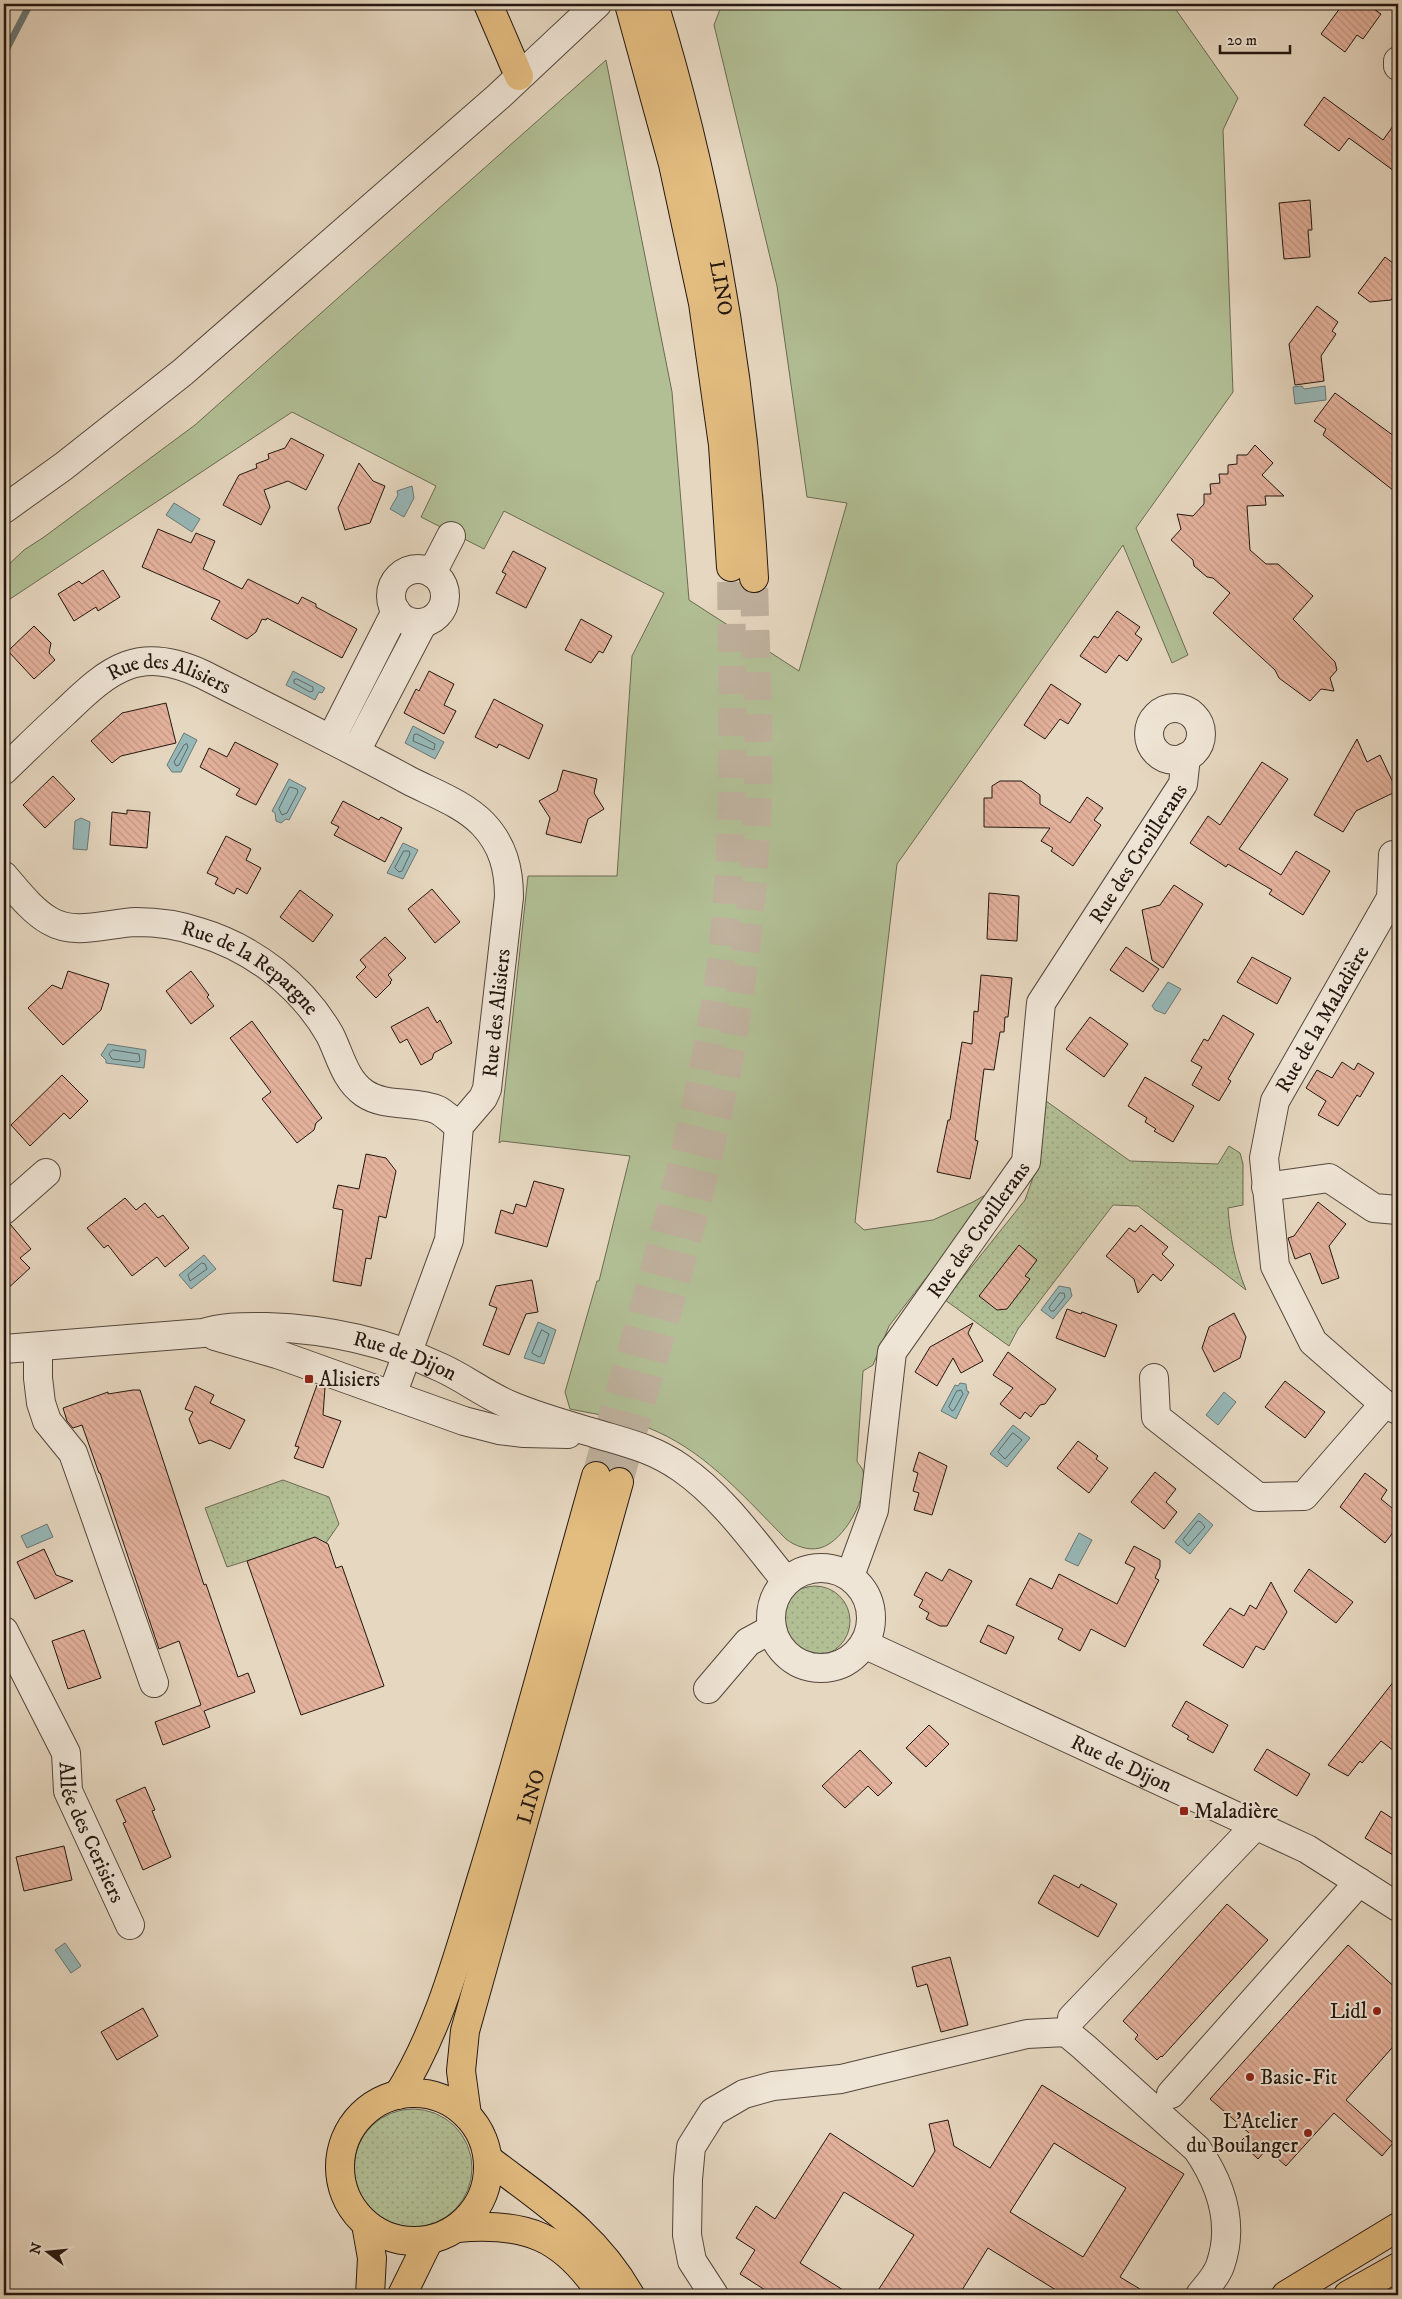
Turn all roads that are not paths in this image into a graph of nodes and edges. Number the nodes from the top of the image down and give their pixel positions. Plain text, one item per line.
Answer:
1 (488, 4) edge
2 (597, 4) edge
3 (629, 4) edge
4 (654, 4) edge
5 (1398, 61) edge
6 (1398, 66) edge
7 (519, 76) junction
8 (4, 509) edge
9 (451, 536) dead end
10 (432, 572) junction
11 (396, 611) junction
12 (423, 623) junction
13 (330, 739) junction
14 (356, 752) junction
15 (1186, 757) dead end
16 (4, 770) edge
17 (1393, 855) dead end
18 (4, 876) edge
19 (459, 1126) junction
20 (46, 1173) dead end
21 (1266, 1187) junction
22 (4, 1210) edge
23 (1398, 1210) edge
24 (204, 1333) junction
25 (38, 1347) junction
26 (4, 1349) edge
27 (408, 1353) junction
28 (1154, 1378) dead end
29 (392, 1395) junction
30 (1391, 1407) edge
31 (596, 1434) junction
32 (850, 1576) junction
33 (786, 1581) junction
34 (772, 1629) junction
35 (4, 1631) edge
36 (864, 1644) junction
37 (154, 1683) dead end
38 (708, 1689) dead end
39 (1256, 1825) junction
40 (1358, 1882) junction
41 (1398, 1907) edge
42 (130, 1925) dead end
43 (1072, 2018) dead end
44 (1171, 2094) dead end
45 (398, 2095) junction
46 (467, 2115) junction
47 (488, 2160) junction
48 (366, 2224) junction
49 (1398, 2227) edge
50 (457, 2228) junction
51 (429, 2240) junction
52 (1398, 2267) edge
53 (370, 2295) edge
54 (402, 2295) edge
55 (602, 2295) edge
56 (630, 2295) edge
57 (714, 2295) edge
58 (1200, 2295) edge
59 (1286, 2295) edge
60 (1348, 2295) edge

1 - 7 main road
2 - 7 street
3 - 4 main road, LINO
5 - 6 street
7 - 8 street
9 - 10 street
10 - 11 street
10 - 12 street
11 - 12 street
11 - 13 street
12 - 14 street
13 - 14 street, Rue des Alisiers
13 - 16 street, Rue des Alisiers
14 - 19 street, Rue des Alisiers
15 - 32 street, Rue des Croillerans
17 - 21 street, Rue de la Maladière
18 - 19 street, Rue de la Repargne
19 - 27 street
20 - 22 street
21 - 23 street
21 - 30 street, Rue de la Maladière
24 - 25 street, Rue de Dijon
24 - 27 street, Rue de Dijon
24 - 29 street, Rue de Dijon
25 - 26 street, Rue de Dijon
25 - 37 street
27 - 29 street
27 - 31 street, Rue de Dijon
28 - 30 street, Rue de la Maladière
29 - 31 street, Rue de Dijon
31 - 33 street, Rue de Dijon
32 - 33 street
32 - 36 street
33 - 34 street
34 - 36 street
34 - 38 street
35 - 42 street, Allée des Cerisiers
36 - 39 street, Rue de Dijon
39 - 40 street, Rue de Dijon
39 - 43 street
40 - 41 street, Rue de Dijon
40 - 44 street
45 - 46 main road, LINO
45 - 46 main road, LINO
45 - 48 main road, LINO
46 - 47 main road, LINO
47 - 50 main road, LINO
47 - 56 main road
48 - 51 main road, LINO
48 - 53 main road, LINO
49 - 59 main road
50 - 51 main road, LINO
50 - 55 main road
51 - 54 main road
52 - 60 main road
57 - 58 street

